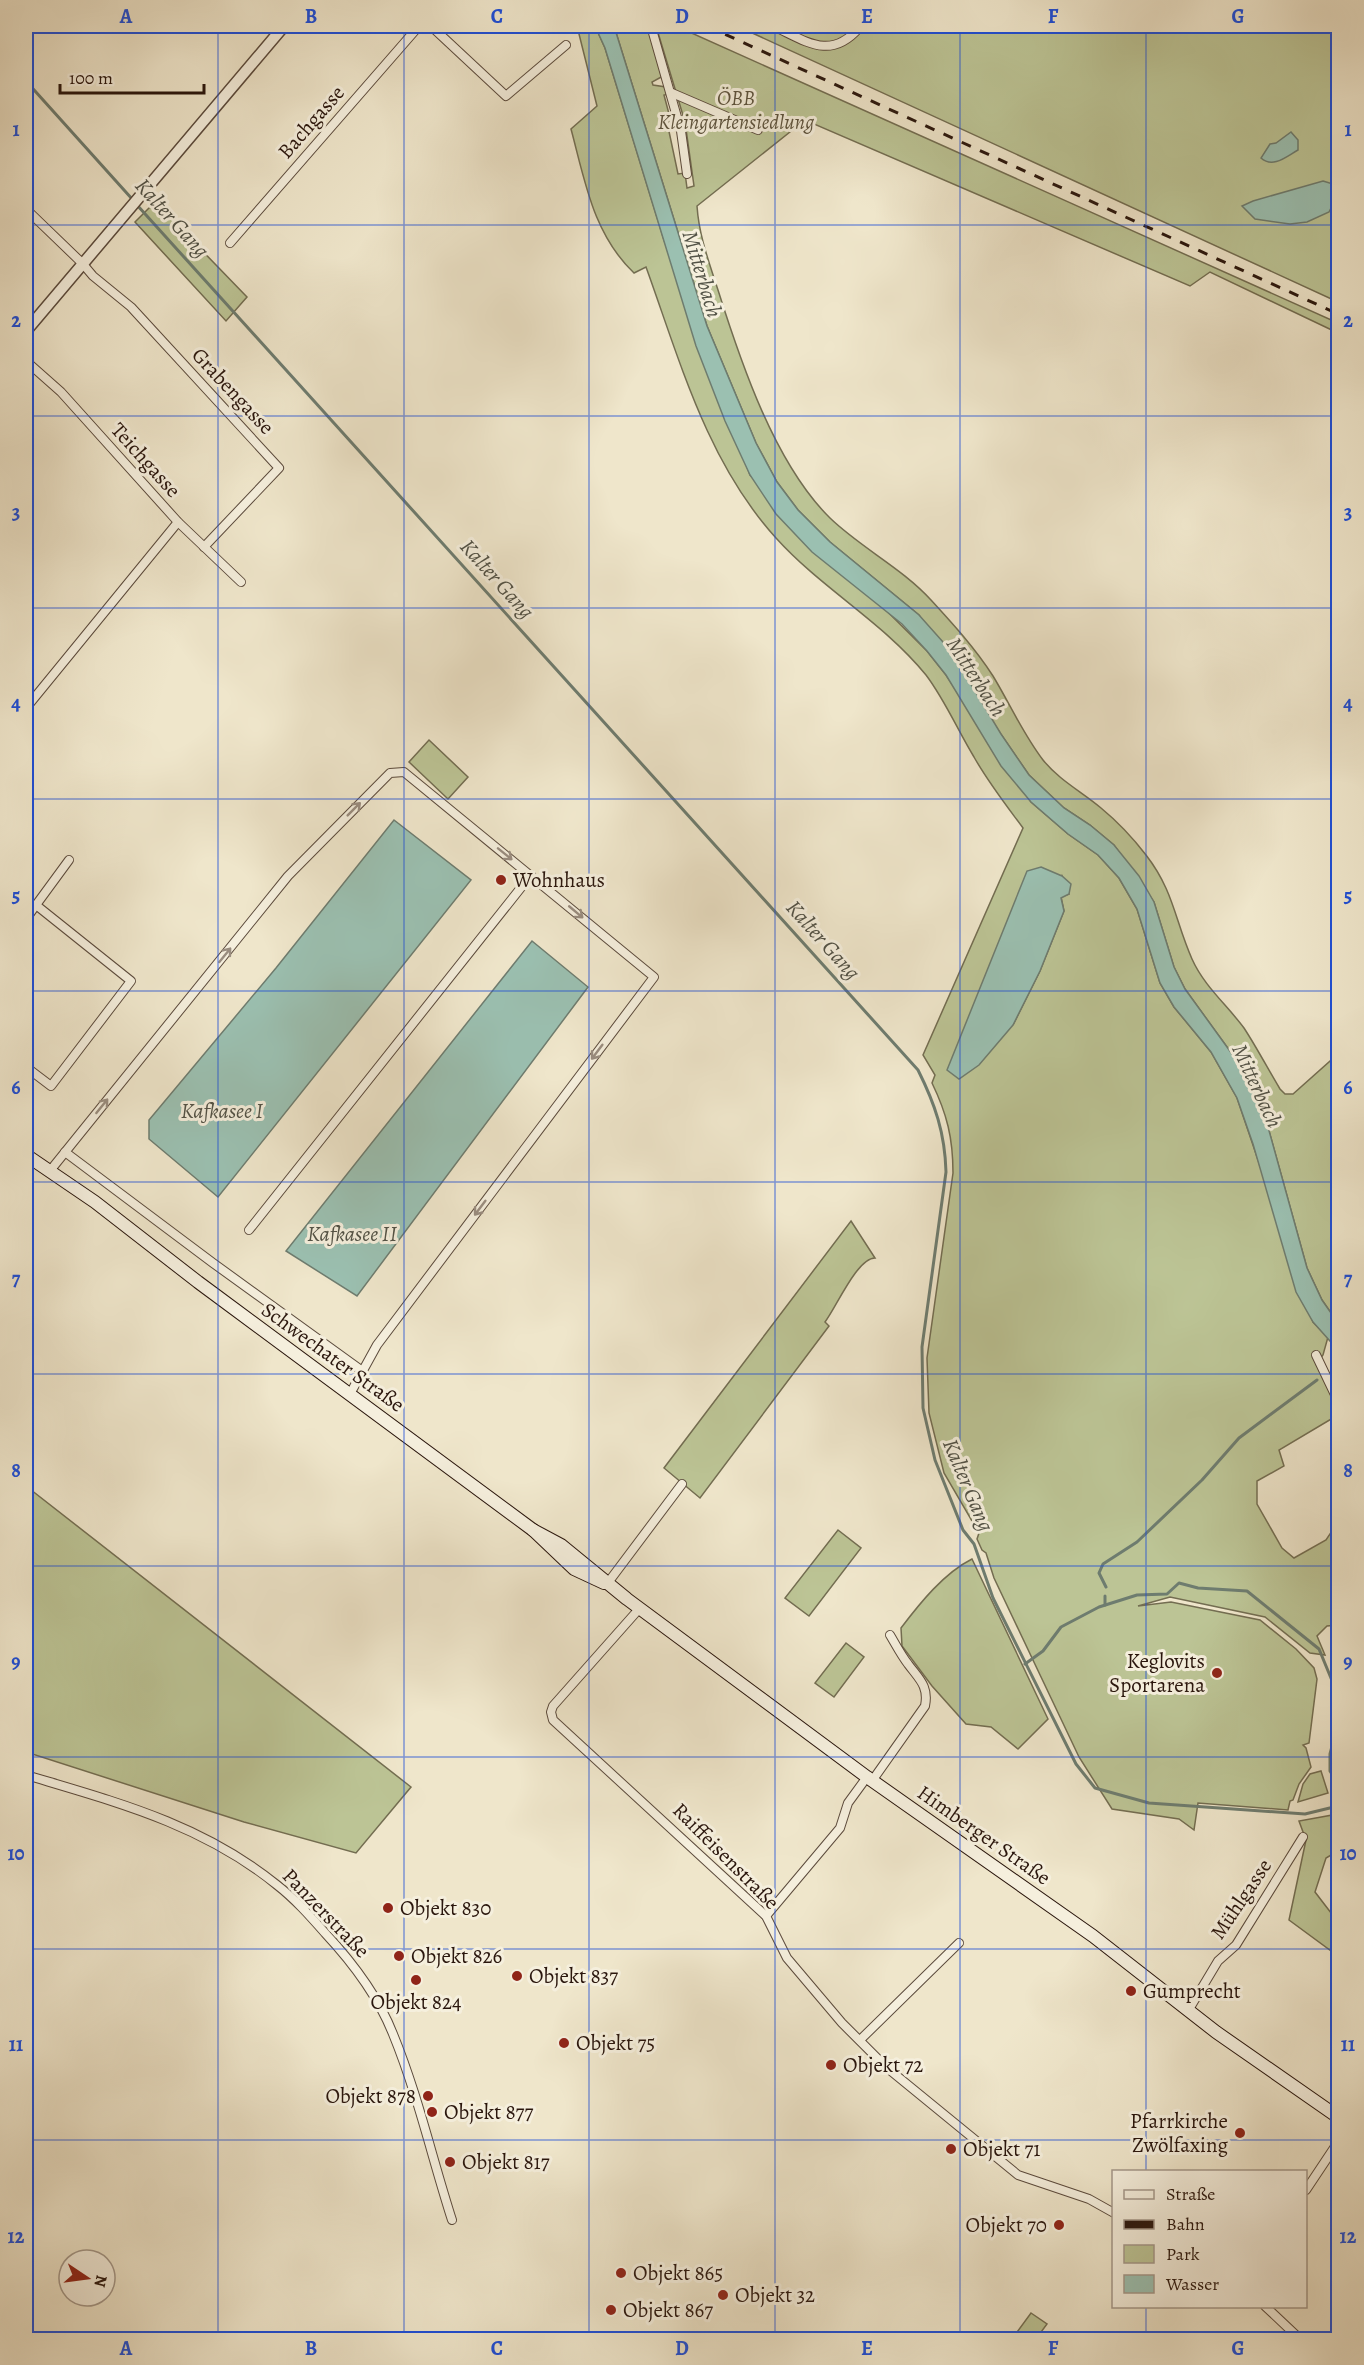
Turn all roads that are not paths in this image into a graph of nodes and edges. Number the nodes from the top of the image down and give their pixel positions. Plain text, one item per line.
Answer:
1 (284, 26) edge
2 (419, 26) edge
3 (431, 26) edge
4 (651, 26) edge
5 (773, 26) edge
6 (859, 28) dead end
7 (566, 45) dead end
8 (672, 93) junction
9 (758, 130) dead end
10 (687, 174) dead end
11 (26, 209) edge
12 (230, 243) dead end
13 (82, 263) junction
14 (26, 331) edge
15 (26, 361) edge
16 (178, 522) junction
17 (204, 546) junction
18 (241, 582) dead end
19 (26, 708) edge
20 (69, 860) dead end
21 (531, 875) junction
22 (36, 905) junction
23 (26, 919) edge
24 (26, 1067) edge
25 (65, 1152) junction
26 (26, 1155) edge
27 (49, 1172) junction
28 (249, 1230) dead end
29 (1316, 1355) dead end
30 (361, 1370) junction
31 (350, 1394) junction
32 (1338, 1401) edge
33 (682, 1484) dead end
34 (607, 1584) junction
35 (639, 1609) junction
36 (890, 1635) dead end
37 (26, 1775) edge
38 (869, 1779) junction
39 (1303, 1837) dead end
40 (766, 1916) junction
41 (959, 1943) dead end
42 (1188, 2011) junction
43 (860, 2040) junction
44 (1338, 2117) edge
45 (1338, 2142) edge
46 (1307, 2187) edge
47 (1112, 2212) edge
48 (452, 2220) dead end
49 (1266, 2308) edge
50 (1301, 2340) edge

1 - 13 street
2 - 12 street, Bachgasse
3 - 7 street
4 - 8 street
5 - 6 street
8 - 9 street
8 - 10 street
11 - 13 street
13 - 14 street
13 - 17 street, Grabengasse
15 - 16 street, Teichgasse
16 - 17 street, Teichgasse
16 - 19 street
17 - 18 street, Teichgasse
20 - 22 street
25 -> 21 street
21 - 28 street
21 -> 30 street
22 - 23 street
22 - 24 street
25 - 27 street
25 - 30 street
26 - 27 main road, Schwechater Straße
27 - 31 main road, Schwechater Straße
29 - 32 street
30 - 31 street
31 - 34 main road, Schwechater Straße
33 - 34 street
34 - 35 main road, Himberger Straße
35 - 38 main road, Himberger Straße
35 - 40 street, Raiffeisenstraße
36 - 38 street
37 - 48 street, Panzerstraße
38 - 40 street
38 - 42 main road, Himberger Straße
39 - 42 street, Mühlgasse
40 - 43 street, Raiffeisenstraße
41 - 43 street
42 - 44 main road, Himberger Straße
43 - 47 street, Raiffeisenstraße
45 - 46 street
49 - 50 street

